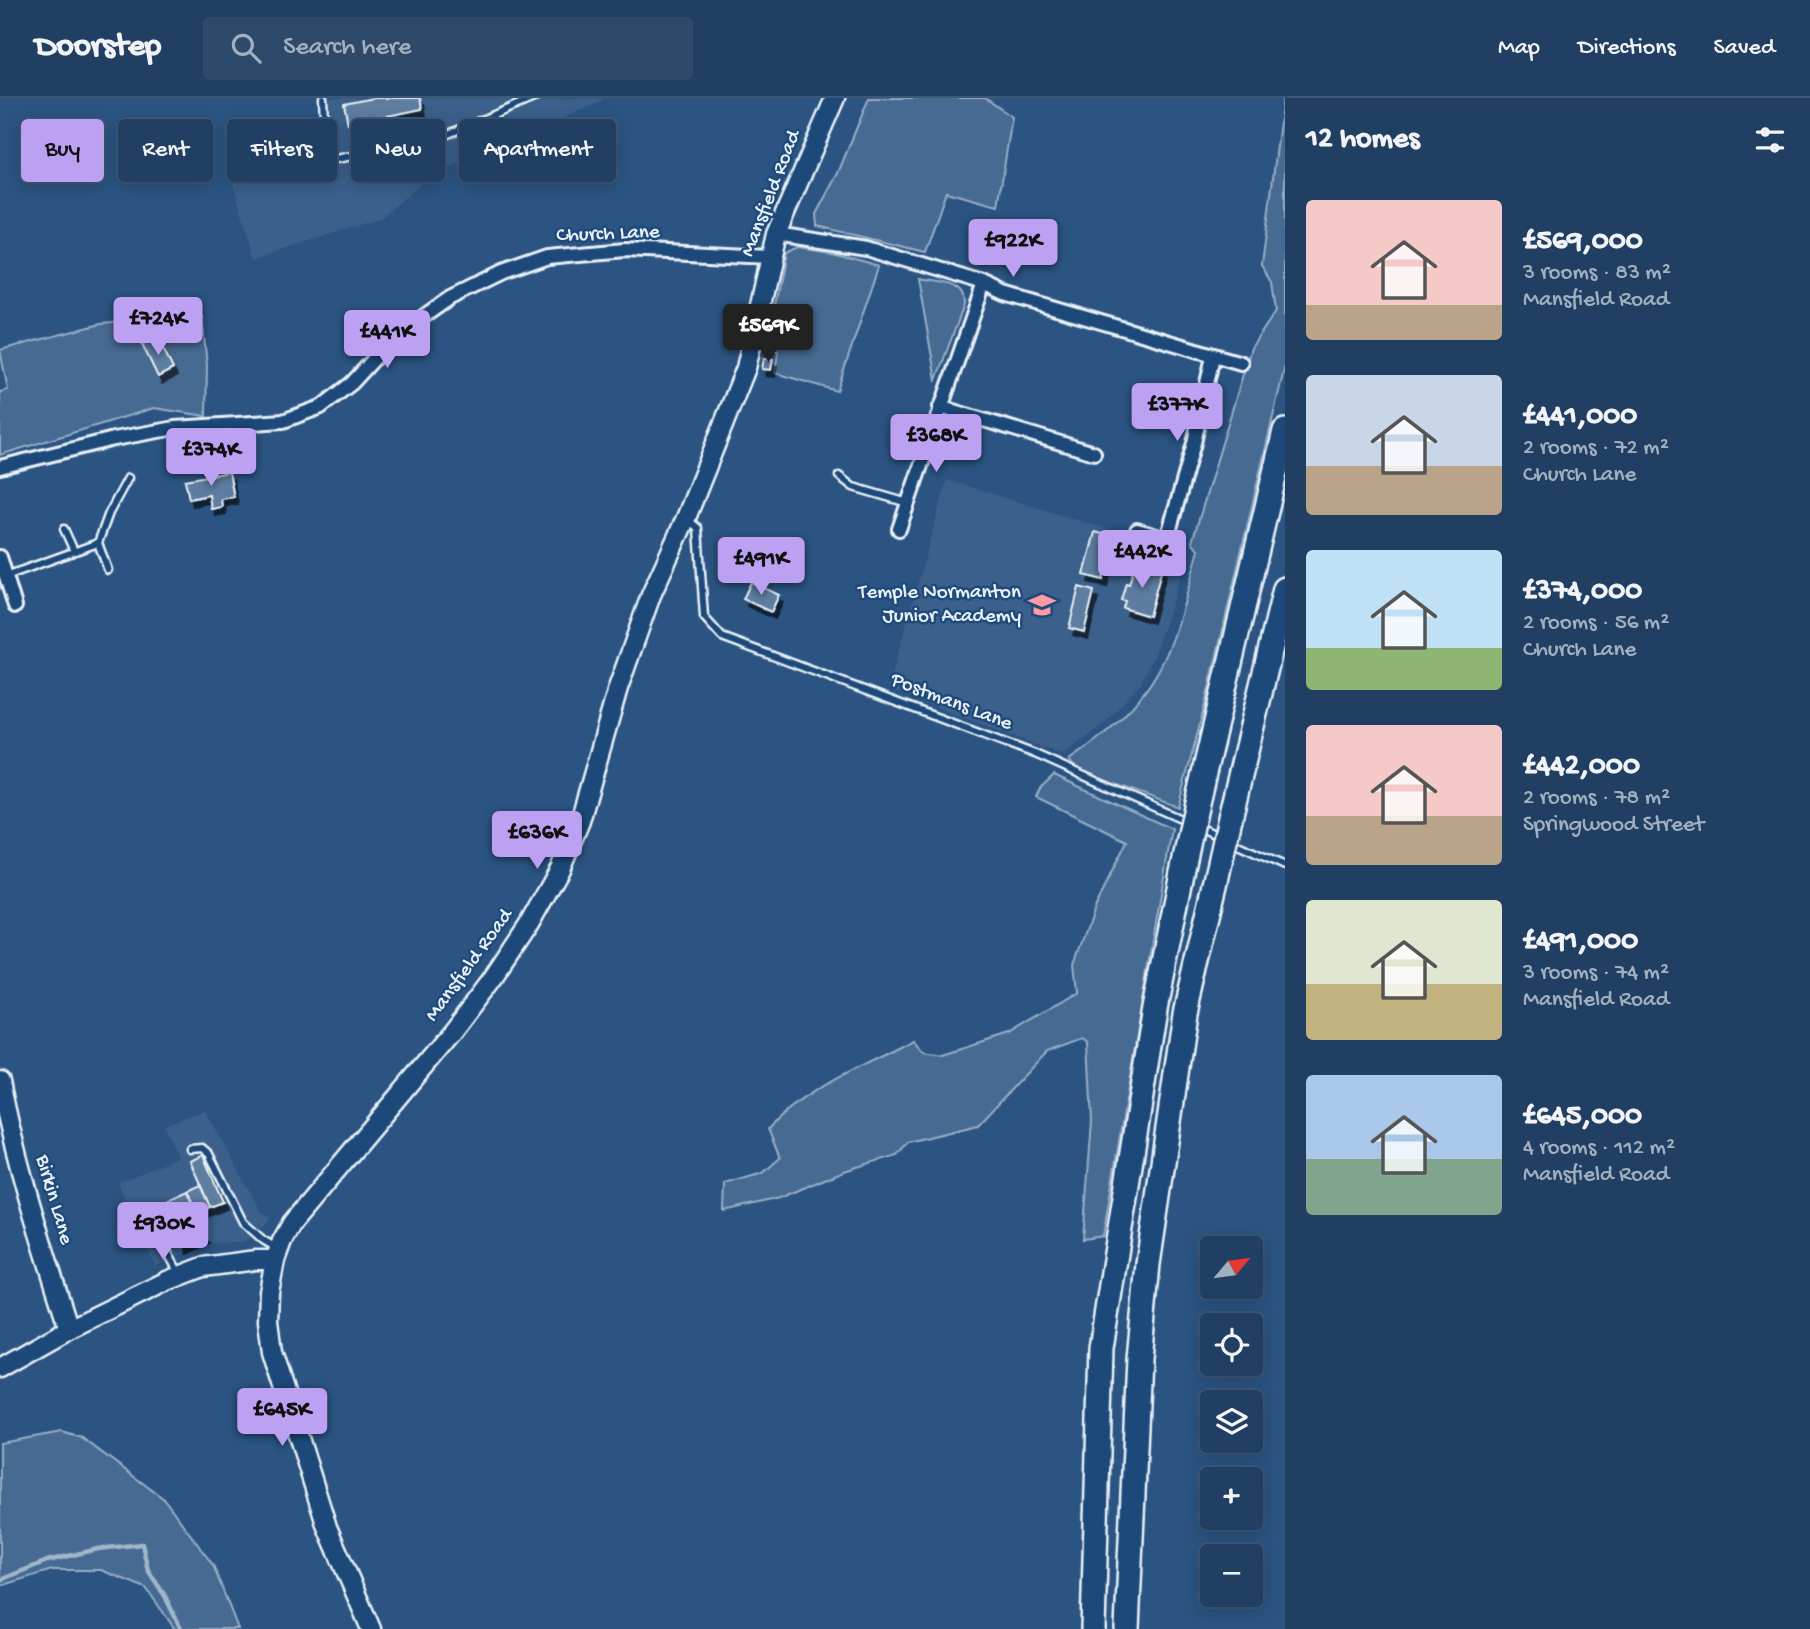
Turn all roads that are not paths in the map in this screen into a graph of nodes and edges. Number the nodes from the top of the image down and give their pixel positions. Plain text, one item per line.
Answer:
1 (323, 98) edge
2 (534, 98) edge
3 (835, 98) edge
4 (776, 234) junction
5 (770, 257) junction
6 (984, 284) junction
7 (1213, 356) junction
8 (1241, 363) dead end
9 (940, 407) junction
10 (1285, 431) edge
11 (1094, 453) dead end
12 (0, 467) edge
13 (839, 476) dead end
14 (128, 478) dead end
15 (908, 503) junction
16 (686, 518) junction
17 (65, 529) dead end
18 (899, 530) dead end
19 (1137, 530) dead end
20 (98, 543) junction
21 (74, 551) junction
22 (0, 557) edge
23 (108, 570) dead end
24 (6, 576) junction
25 (1285, 589) edge
26 (15, 606) dead end
27 (1285, 866) edge
28 (0, 1081) edge
29 (190, 1149) dead end
30 (163, 1244) dead end
31 (277, 1255) junction
32 (180, 1276) junction
33 (69, 1329) junction
34 (0, 1368) edge
35 (372, 1629) edge
36 (1093, 1629) edge
37 (1127, 1629) edge

1 - 2 lane
3 - 4 main road, Mansfield Road
4 - 5 main road, Mansfield Road
4 - 6 street
5 - 12 street, Church Lane
5 - 16 main road, Mansfield Road
6 - 7 street
6 - 9 street
7 - 8 street
7 - 19 street
9 - 11 street
9 - 15 street
10 - 36 highway, bridge
13 - 15 lane
14 - 20 lane
15 - 18 street
16 - 27 lane, Postmans Lane
16 - 31 main road, Mansfield Road
17 - 21 lane
20 - 21 lane
20 - 23 lane
21 - 24 lane
22 - 24 street
24 - 26 street
25 - 37 highway, bridge
28 - 33 main road, Birkin Lane
29 - 31 lane
30 - 32 lane
31 - 32 main road
31 - 35 main road, Mansfield Road
32 - 33 main road
33 - 34 main road

